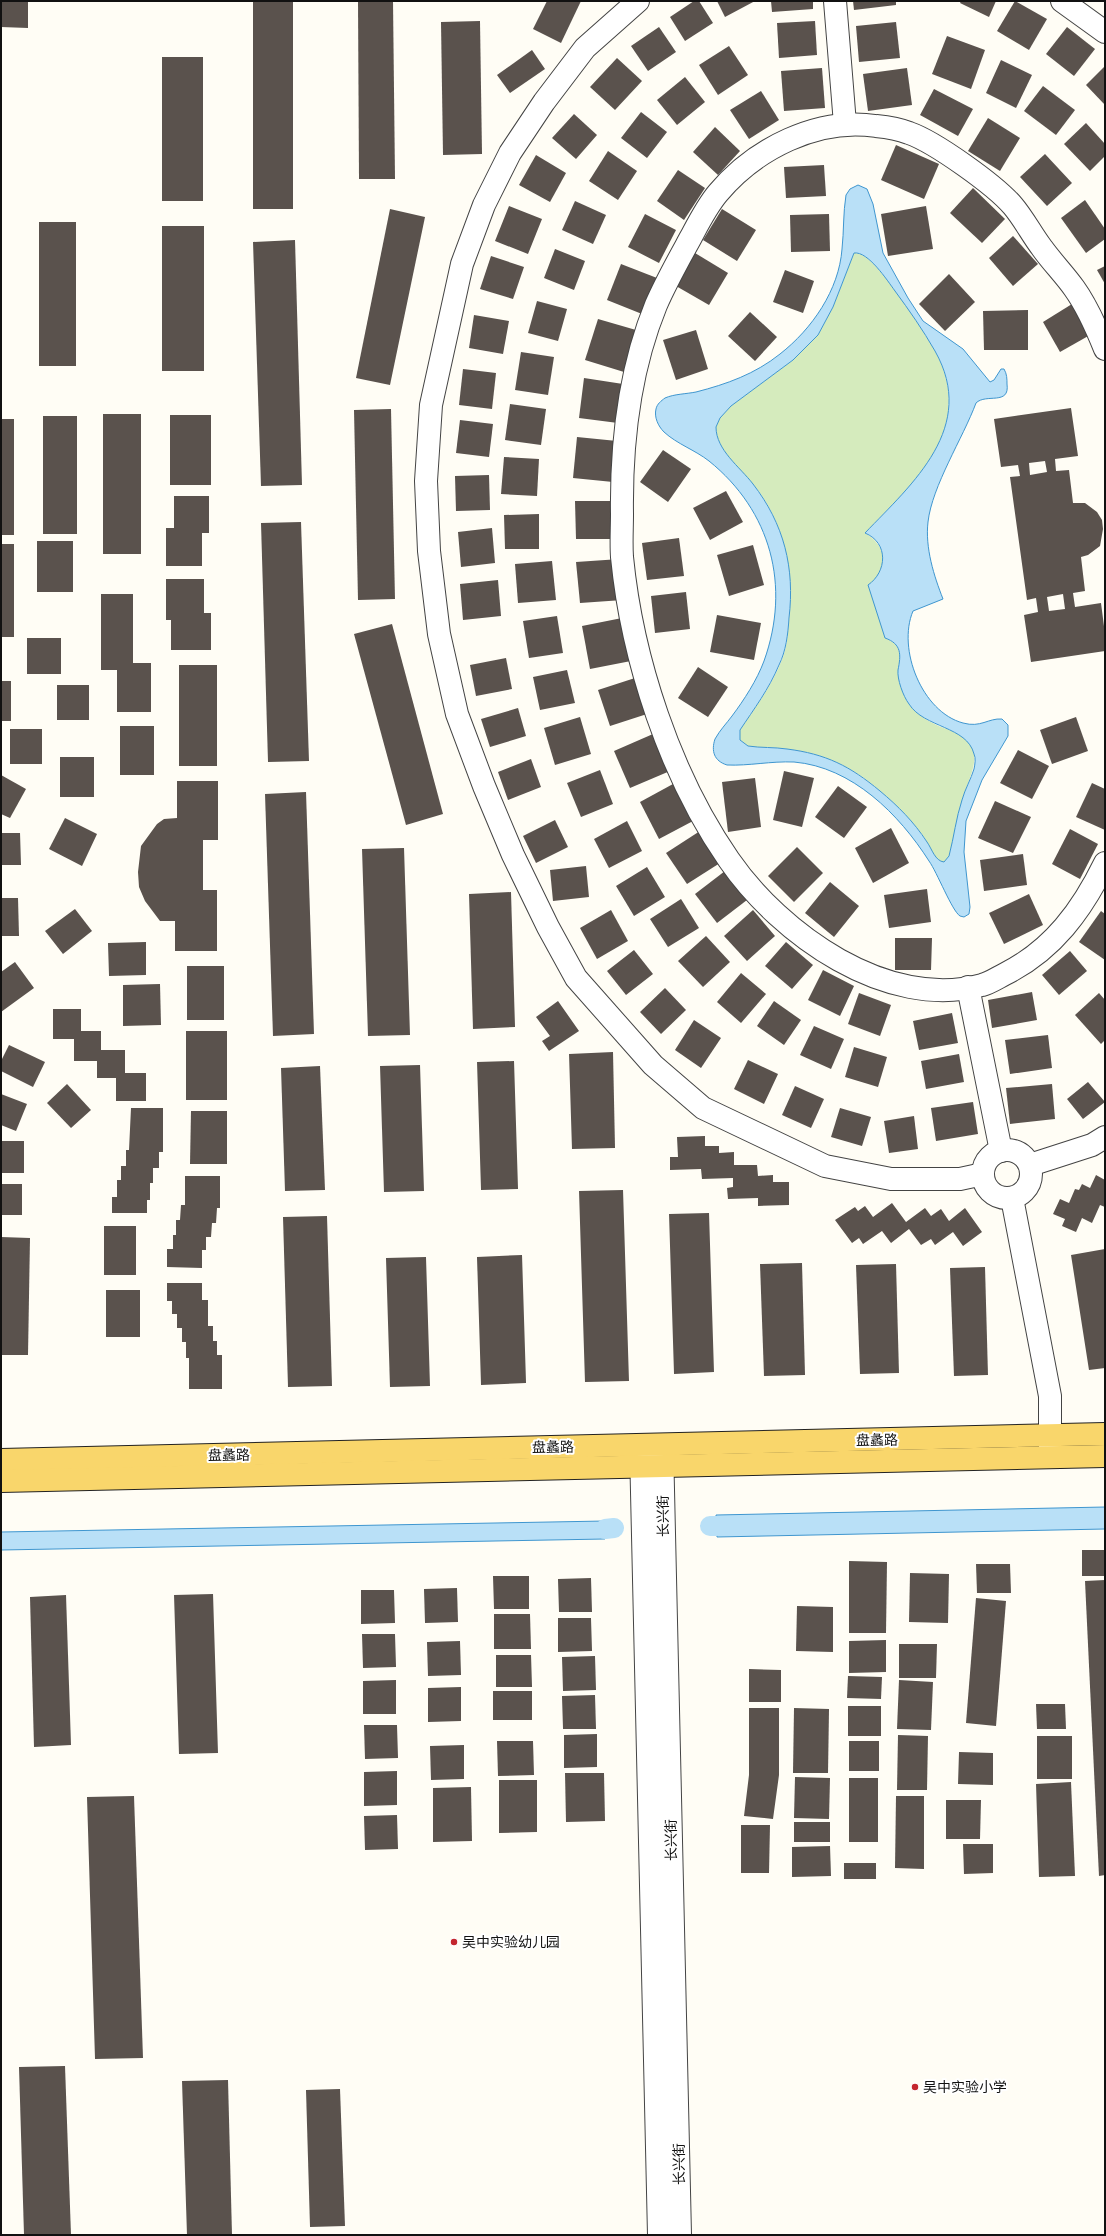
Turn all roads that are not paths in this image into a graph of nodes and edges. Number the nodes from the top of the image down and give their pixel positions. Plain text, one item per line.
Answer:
1 (638, 1) edge
2 (835, 1) edge
3 (1062, 1) edge
4 (1105, 32) edge
5 (845, 124) junction
6 (1105, 349) edge
7 (1105, 863) edge
8 (968, 987) junction
9 (1105, 1137) edge
10 (1001, 1150) junction
11 (1030, 1165) junction
12 (983, 1174) junction
13 (1012, 1198) junction
14 (1105, 1434) edge
15 (1050, 1436) junction
16 (651, 1445) junction
17 (1105, 1456) edge
18 (1050, 1457) junction
19 (1, 1460) edge
20 (652, 1467) junction
21 (1, 1481) edge
22 (660, 2235) edge
23 (680, 2235) edge

1 - 12 street
2 - 5 street
3 - 4 street
5 - 6 street
5 - 8 street
7 - 8 street
8 - 10 street
9 - 11 street
10 - 11 street
10 - 12 street
11 - 13 street
12 - 13 street
13 - 15 street
14 - 15 main road, 盘蠡路
15 - 16 main road, 盘蠡路
15 - 18 street
16 - 19 main road, 盘蠡路
16 - 20 street, 长兴街
17 - 18 main road, 盘蠡路
18 - 20 main road, 盘蠡路
20 - 21 main road, 盘蠡路
20 - 22 street, 长兴街
20 - 23 street, 长兴街

